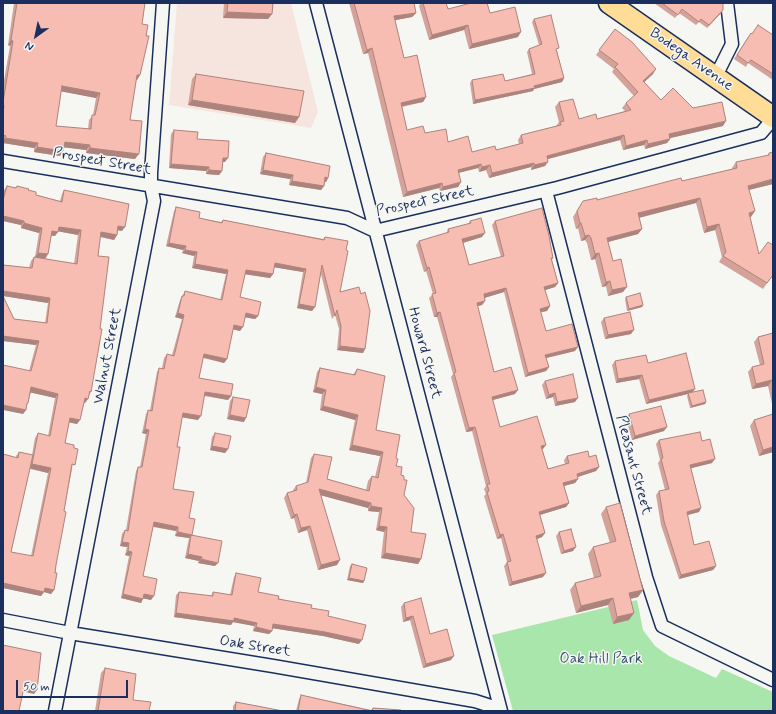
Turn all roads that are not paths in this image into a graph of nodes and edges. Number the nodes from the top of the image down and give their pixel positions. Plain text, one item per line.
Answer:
1 (163, 3) edge
2 (316, 3) edge
3 (609, 3) edge
4 (727, 3) edge
5 (716, 76) junction
6 (773, 118) edge
7 (3, 162) edge
8 (151, 186) junction
9 (546, 191) junction
10 (375, 231) junction
11 (3, 620) edge
12 (70, 633) junction
13 (773, 680) edge
14 (500, 710) edge
15 (54, 711) edge

1 - 8 street, Walnut Street
2 - 10 street, Howard Street
3 - 5 main road, Bodega Avenue
4 - 5 street
5 - 6 main road, Bodega Avenue
6 - 9 street, Prospect Street
7 - 8 street, Prospect Street
8 - 10 street, Prospect Street
8 - 12 street, Walnut Street
9 - 10 street, Prospect Street
9 - 13 street, Pleasant Street
10 - 14 street, Howard Street
11 - 12 street, Oak Street
12 - 14 street, Oak Street
12 - 15 street, Walnut Street

